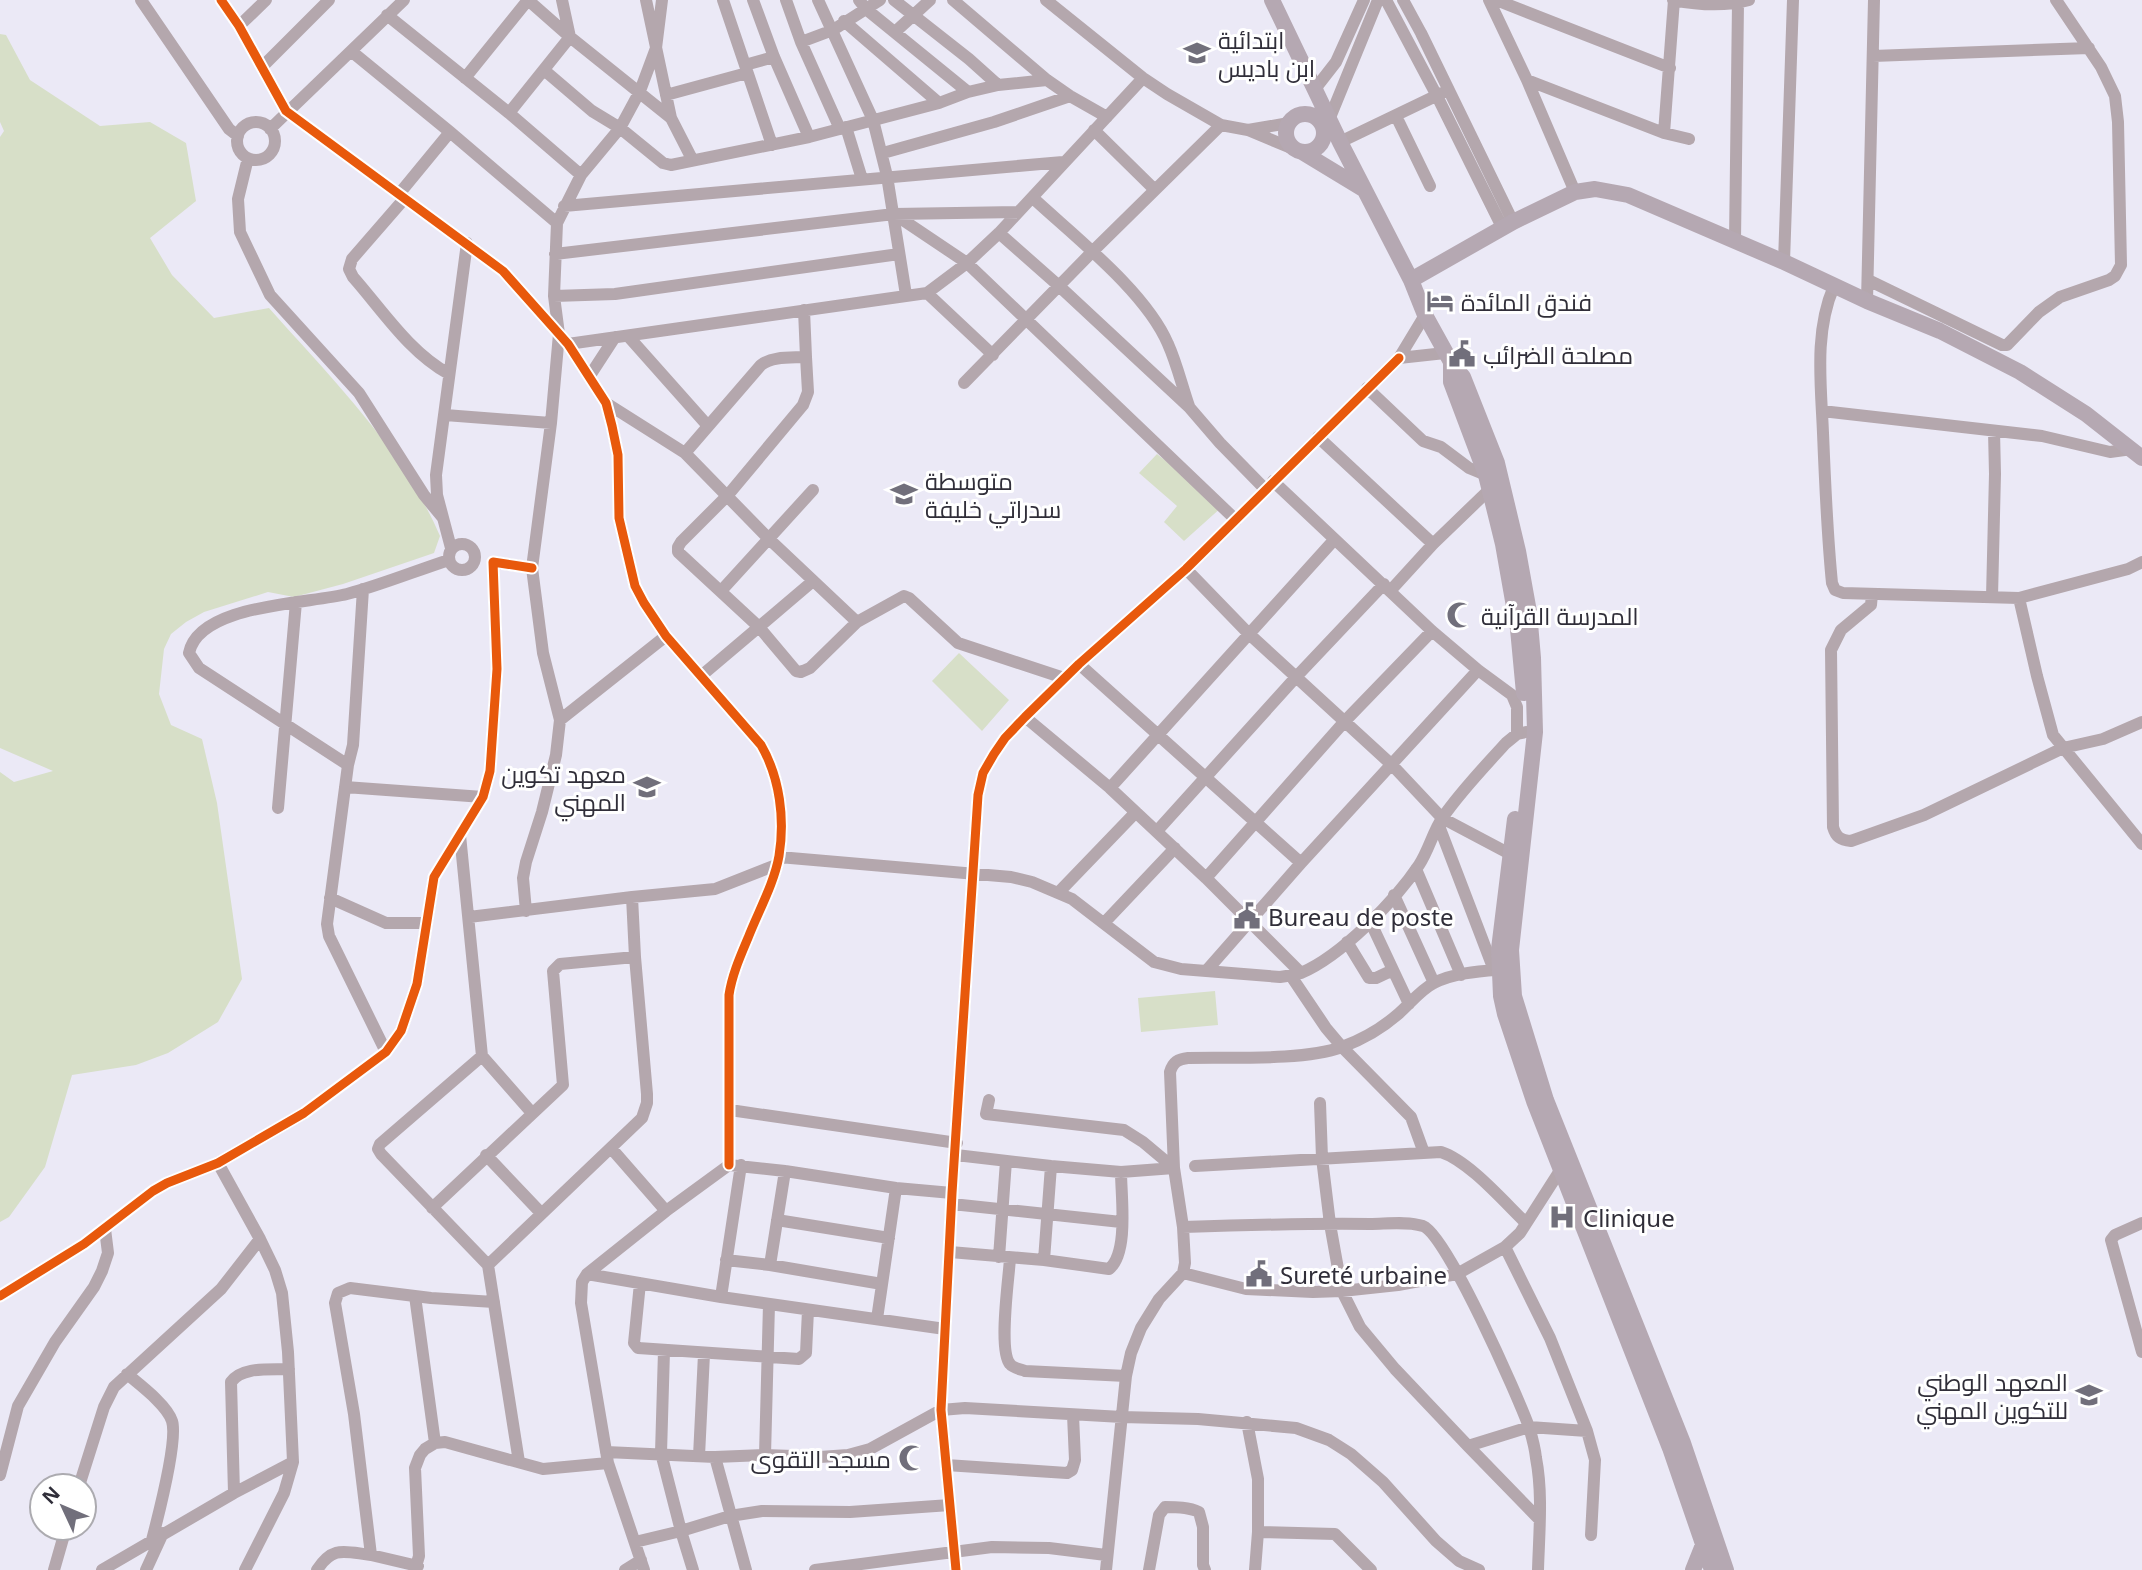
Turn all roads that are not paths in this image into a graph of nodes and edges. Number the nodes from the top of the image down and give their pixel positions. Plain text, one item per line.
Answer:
1 (141, 0) edge
2 (221, 0) edge
3 (266, 0) edge
4 (329, 0) edge
5 (404, 0) edge
6 (528, 0) edge
7 (562, 0) edge
8 (646, 0) edge
9 (662, 0) edge
10 (723, 0) edge
11 (753, 0) edge
12 (786, 0) edge
13 (818, 0) edge
14 (880, 0) edge
15 (894, 0) edge
16 (930, 0) edge
17 (953, 0) edge
18 (1046, 0) edge
19 (1272, 0) edge
20 (1364, 0) edge
21 (1378, 0) edge
22 (1386, 0) edge
23 (1403, 0) edge
24 (1489, 0) edge
25 (1496, 0) edge
26 (1673, 0) edge
27 (1793, 0) edge
28 (1874, 0) edge
29 (2056, 0) edge
30 (1744, 1) edge
31 (862, 5) edge
32 (387, 15) junction
33 (914, 15) junction
34 (845, 21) junction
35 (239, 26) junction
36 (832, 30) junction
37 (895, 32) junction
38 (570, 37) junction
39 (801, 42) junction
40 (656, 48) junction
41 (2089, 48) junction
42 (351, 51) junction
43 (1873, 56) junction
44 (774, 57) junction
45 (1336, 62) junction
46 (262, 67) junction
47 (1670, 68) junction
48 (746, 69) junction
49 (544, 70) junction
50 (1348, 77) junction
51 (465, 78) junction
52 (1143, 78) junction
53 (1047, 80) junction
54 (1527, 80) junction
55 (998, 85) junction
56 (1315, 89) junction
57 (640, 92) junction
58 (968, 92) junction
59 (1443, 93) junction
60 (666, 95) junction
61 (1070, 96) junction
62 (939, 103) junction
63 (286, 111) junction
64 (509, 113) junction
65 (1396, 116) junction
66 (1107, 117) junction
67 (671, 118) junction
68 (873, 120) junction
69 (1292, 120) junction
70 (1322, 123) junction
71 (1221, 125) junction
72 (620, 128) junction
73 (843, 128) junction
74 (270, 129) junction
75 (1094, 130) junction
76 (1248, 130) junction
77 (450, 132) junction
78 (1664, 134) junction
79 (238, 136) junction
80 (809, 138) junction
81 (1689, 139) dead end
82 (1340, 142) junction
83 (772, 145) junction
84 (1299, 151) junction
85 (883, 153) junction
86 (248, 158) junction
87 (692, 159) junction
88 (1063, 162) junction
89 (581, 175) junction
90 (887, 176) junction
91 (862, 178) junction
92 (1430, 186) dead end
93 (1154, 190) junction
94 (1365, 191) junction
95 (1575, 192) junction
96 (402, 196) junction
97 (1033, 198) junction
98 (564, 206) junction
99 (1018, 212) junction
100 (894, 214) junction
101 (556, 223) junction
102 (1508, 225) junction
103 (999, 233) junction
104 (1735, 241) junction
105 (467, 243) junction
106 (1092, 252) junction
107 (555, 254) junction
108 (900, 254) junction
109 (1784, 262) junction
110 (967, 263) junction
111 (1411, 280) junction
112 (1868, 280) junction
113 (1059, 286) junction
114 (1834, 286) junction
115 (927, 293) junction
116 (906, 295) junction
117 (554, 296) junction
118 (1867, 301) junction
119 (804, 310) junction
120 (1425, 315) junction
121 (1027, 320) junction
122 (559, 334) junction
123 (622, 337) junction
124 (568, 344) junction
125 (993, 355) junction
126 (806, 357) junction
127 (1399, 358) junction
128 (1448, 358) junction
129 (449, 374) junction
130 (589, 377) junction
131 (964, 383) dead end
132 (1367, 388) junction
133 (606, 403) junction
134 (1189, 407) junction
135 (1822, 411) junction
136 (445, 415) junction
137 (551, 423) junction
138 (708, 426) junction
139 (1994, 431) junction
140 (1318, 437) junction
141 (685, 453) junction
142 (2137, 453) edge
143 (1488, 482) junction
144 (1269, 485) junction
145 (813, 490) dead end
146 (728, 495) junction
147 (443, 518) junction
148 (1236, 520) junction
149 (769, 539) junction
150 (1334, 540) junction
151 (1433, 544) junction
152 (450, 554) junction
153 (475, 558) junction
154 (493, 562) junction
155 (2142, 562) edge
156 (532, 568) junction
157 (1186, 569) junction
158 (813, 581) junction
159 (1516, 581) junction
160 (1387, 587) junction
161 (363, 589) junction
162 (721, 591) junction
163 (1872, 594) junction
164 (1992, 597) junction
165 (2020, 598) junction
166 (296, 602) junction
167 (857, 622) junction
168 (759, 628) junction
169 (1432, 631) junction
170 (1248, 633) junction
171 (666, 636) junction
172 (1079, 664) junction
173 (1478, 670) junction
174 (701, 676) junction
175 (1297, 676) junction
176 (1063, 678) junction
177 (1025, 717) junction
178 (560, 720) junction
179 (1345, 721) junction
180 (2142, 722) edge
181 (286, 724) junction
182 (1521, 733) junction
183 (1157, 734) junction
184 (2063, 748) junction
185 (348, 765) junction
186 (1392, 765) junction
187 (1205, 778) junction
188 (345, 787) junction
189 (1110, 788) junction
190 (483, 797) junction
191 (278, 808) dead end
192 (1136, 812) junction
193 (1440, 822) junction
194 (1256, 824) junction
195 (1157, 831) junction
196 (460, 835) junction
197 (2142, 844) edge
198 (1175, 848) junction
199 (1510, 854) junction
200 (777, 861) junction
201 (1301, 863) junction
202 (1416, 869) junction
203 (974, 874) junction
204 (1206, 878) junction
205 (1059, 892) junction
206 (1394, 895) junction
207 (632, 897) junction
208 (330, 898) junction
209 (526, 911) junction
210 (469, 917) junction
211 (1250, 921) junction
212 (1370, 921) junction
213 (426, 923) junction
214 (1104, 923) junction
215 (1347, 942) junction
216 (635, 957) junction
217 (1207, 970) junction
218 (1393, 970) junction
219 (1501, 970) junction
220 (1296, 974) junction
221 (1461, 975) junction
222 (1434, 983) junction
223 (1409, 1004) junction
224 (1342, 1047) junction
225 (386, 1052) junction
226 (482, 1056) junction
227 (989, 1100) dead end
228 (1320, 1104) dead end
229 (730, 1110) junction
230 (531, 1113) junction
231 (611, 1149) junction
232 (956, 1149) junction
233 (1424, 1153) junction
234 (486, 1155) junction
235 (1322, 1158) junction
236 (1006, 1161) junction
237 (218, 1163) junction
238 (735, 1165) junction
239 (1051, 1166) junction
240 (1195, 1166) dead end
241 (1174, 1168) junction
242 (1561, 1169) junction
243 (785, 1171) junction
244 (1121, 1172) junction
245 (896, 1188) junction
246 (952, 1199) junction
247 (432, 1208) junction
248 (1003, 1209) junction
249 (666, 1211) junction
250 (541, 1213) junction
251 (1047, 1214) junction
252 (777, 1220) junction
253 (1121, 1222) junction
254 (1526, 1223) junction
255 (2142, 1223) edge
256 (1330, 1224) junction
257 (1183, 1227) junction
258 (105, 1229) junction
259 (889, 1238) junction
260 (260, 1239) junction
261 (1505, 1247) junction
262 (950, 1252) junction
263 (1005, 1258) junction
264 (726, 1260) junction
265 (1044, 1260) junction
266 (488, 1265) junction
267 (770, 1265) junction
268 (1183, 1273) junction
269 (587, 1274) junction
270 (1457, 1274) junction
271 (640, 1283) junction
272 (882, 1284) junction
273 (1342, 1291) junction
274 (0, 1296) edge
275 (415, 1296) junction
276 (721, 1297) junction
277 (494, 1302) junction
278 (769, 1304) junction
279 (808, 1310) junction
280 (877, 1318) junction
281 (945, 1329) junction
282 (664, 1351) junction
283 (2142, 1352) edge
284 (704, 1354) junction
285 (767, 1357) junction
286 (289, 1369) junction
287 (127, 1374) junction
288 (1126, 1376) junction
289 (941, 1410) junction
290 (1073, 1415) junction
291 (1122, 1417) junction
292 (1247, 1422) junction
293 (1528, 1427) junction
294 (1587, 1431) junction
295 (435, 1443) junction
296 (1468, 1447) junction
297 (661, 1453) junction
298 (765, 1455) junction
299 (699, 1456) junction
300 (607, 1457) junction
301 (715, 1457) junction
302 (293, 1462) junction
303 (519, 1462) junction
304 (946, 1465) junction
305 (83, 1472) edge
306 (0, 1475) edge
307 (234, 1493) junction
308 (950, 1505) junction
309 (730, 1516) junction
310 (1539, 1519) junction
311 (681, 1531) junction
312 (1258, 1532) junction
313 (1591, 1535) dead end
314 (158, 1537) junction
315 (62, 1542) edge
316 (635, 1542) junction
317 (1703, 1545) junction
318 (954, 1552) junction
319 (371, 1555) junction
320 (1106, 1555) junction
321 (643, 1565) edge
322 (416, 1568) edge
323 (1720, 1569) edge
324 (54, 1570) edge
325 (102, 1570) edge
326 (146, 1570) edge
327 (245, 1570) edge
328 (317, 1570) edge
329 (625, 1570) edge
330 (693, 1570) edge
331 (747, 1570) edge
332 (816, 1570) edge
333 (956, 1570) edge
334 (1106, 1570) edge
335 (1149, 1570) edge
336 (1205, 1570) edge
337 (1255, 1570) edge
338 (1371, 1570) edge
339 (1479, 1570) edge
340 (1538, 1570) edge
341 (1693, 1570) edge

1 - 79 street
2 - 35 street
3 - 35 street
4 - 46 street
5 - 32 street
6 - 38 street
6 - 51 street
7 - 38 street
8 - 40 street
9 - 40 street
10 - 48 street
11 - 44 street
12 - 39 street
13 - 36 street
14 - 31 street
15 - 33 street
16 - 33 street
17 - 53 street
18 - 52 street
19 - 56 main road
20 - 45 street
21 - 50 street
22 - 59 street
23 - 59 street
24 - 54 street
25 - 47 street
26 - 30 street
26 - 47 street
27 - 109 street
28 - 43 street
29 - 41 street
30 - 104 street
31 - 34 street
31 - 37 street
32 - 42 street
32 - 51 street
33 - 37 street
33 - 55 street
34 - 36 street
34 - 62 street
35 - 46 street
36 - 39 street
36 - 68 street
37 - 58 street
38 - 49 street
38 - 57 street
39 - 73 street
40 - 57 street
40 - 60 street
41 - 43 street
41 - 112 street
42 - 63 street
42 - 77 street
43 - 112 street
44 - 48 street
44 - 80 street
45 - 50 street
45 - 56 street
46 - 63 street
47 - 78 street
48 - 60 street
48 - 83 street
49 - 64 street
49 - 72 street
50 - 70 street
51 - 64 street
52 - 66 street
52 - 71 street
53 - 55 street
53 - 61 street
54 - 78 street
54 - 95 street
55 - 58 street
56 - 69 main road
56 - 70 main road
57 - 67 street
57 - 72 street
58 - 62 street
59 - 65 street
59 - 102 street
60 - 67 street
61 - 66 street
61 - 85 street
62 - 68 street
63 - 74 street
63 - 96 street
64 - 89 street
65 - 82 street
65 - 92 street
66 - 75 street
67 - 87 street
68 - 73 street
68 - 85 street
69 - 70 main road
69 - 76 street
69 - 84 main road
70 - 82 main road
70 - 84 main road
71 - 76 street
71 - 93 street
72 - 87 street
72 - 89 street
73 - 80 street
73 - 91 street
74 - 79 street
74 - 86 street
75 - 88 street
75 - 93 street
76 - 84 street
77 - 96 street
77 - 101 street
78 - 81 street
79 - 86 street
80 - 83 street
82 - 94 main road
83 - 87 street
84 - 94 main road
85 - 90 street
86 - 147 street
88 - 90 street
88 - 97 street
89 - 98 street
90 - 91 street
90 - 100 street
91 - 98 street
93 - 106 street
94 - 111 main road
95 - 102 main road
95 - 104 main road
96 - 105 street
96 - 129 street
97 - 99 street
97 - 106 street
98 - 101 street
99 - 100 street
99 - 103 street
100 - 107 street
100 - 108 street
100 - 110 street
101 - 107 street
102 - 111 main road
103 - 110 street
103 - 113 street
104 - 109 main road
105 - 122 street
105 - 129 street
106 - 113 street
106 - 134 street
107 - 117 street
108 - 116 street
108 - 117 street
109 - 114 main road
110 - 115 street
110 - 121 street
111 - 120 main road
112 - 118 street
113 - 121 street
113 - 134 street
114 - 118 main road
114 - 135 street
115 - 116 street
115 - 125 street
116 - 119 street
117 - 122 street
118 - 142 main road
119 - 123 street
119 - 126 street
120 - 127 street
120 - 128 main road
121 - 125 street
121 - 148 street
122 - 124 street
122 - 137 street
123 - 124 street
123 - 130 street
123 - 138 street
124 - 130 street
125 - 131 street
126 - 138 street
126 - 146 street
127 - 128 street
127 - 132 street
128 - 143 main road
128 - 159 main road
129 - 136 street
130 - 133 street
132 - 140 street
132 - 143 street
133 - 141 street
133 - 171 street
134 - 144 street
135 - 139 street
135 - 163 street
136 - 137 street
136 - 147 street
137 - 156 street
138 - 141 street
139 - 142 street
139 - 164 street
140 - 144 street
140 - 151 street
141 - 146 street
143 - 151 street
143 - 159 main road
144 - 148 street
144 - 150 street
145 - 149 street
146 - 149 street
146 - 162 street
147 - 152 street
148 - 157 street
149 - 158 street
149 - 162 street
150 - 160 street
150 - 170 street
151 - 160 street
152 - 153 street
152 - 153 street
152 - 161 street
153 - 154 street
154 - 156 street
154 - 190 street
155 - 165 street
156 - 178 street
157 - 170 street
157 - 172 street
158 - 167 street
158 - 168 street
159 - 182 main road
159 - 219 main road
160 - 169 street
160 - 175 street
161 - 166 street
161 - 185 street
162 - 168 street
163 - 164 street
163 - 184 street
164 - 165 street
165 - 184 street
166 - 181 street
166 - 181 street
167 - 168 street
167 - 176 street
168 - 174 street
169 - 173 street
169 - 179 street
170 - 175 street
170 - 183 street
171 - 174 street
171 - 178 street
172 - 176 street
172 - 183 street
173 - 182 street
173 - 186 street
174 - 200 street
175 - 179 street
175 - 187 street
176 - 177 street
177 - 189 street
177 - 203 street
178 - 209 street
179 - 186 street
179 - 194 street
180 - 184 street
181 - 185 street
181 - 191 street
182 - 193 street
182 - 199 main road
183 - 187 street
183 - 189 street
184 - 197 street
185 - 188 street
186 - 193 street
186 - 201 street
187 - 194 street
187 - 195 street
188 - 190 street
188 - 208 street
189 - 192 street
190 - 196 street
192 - 195 street
192 - 205 street
193 - 199 street
193 - 202 street
193 - 219 street
194 - 201 street
194 - 204 street
195 - 198 street
196 - 210 street
196 - 213 street
198 - 204 street
198 - 214 street
199 - 219 main road
200 - 203 street
200 - 207 street
200 - 229 street
201 - 211 street
202 - 206 street
202 - 221 street
203 - 205 street
203 - 232 street
204 - 211 street
205 - 214 street
206 - 212 street
206 - 222 street
207 - 209 street
207 - 216 street
208 - 213 street
208 - 225 street
209 - 210 street
210 - 226 street
211 - 217 street
211 - 220 street
212 - 215 street
212 - 218 street
213 - 225 street
214 - 217 street
215 - 218 street
215 - 220 street
216 - 230 street
216 - 231 street
217 - 220 street
218 - 223 street
219 - 221 street
219 - 242 main road
219 - 323 main road
220 - 224 street
221 - 222 street
222 - 223 street
223 - 224 street
224 - 233 street
224 - 241 street
225 - 237 street
226 - 230 street
226 - 247 street
227 - 241 street
228 - 235 street
229 - 232 street
229 - 238 street
230 - 234 street
231 - 249 street
231 - 250 street
232 - 236 street
232 - 246 street
233 - 235 street
233 - 254 street
234 - 247 street
234 - 250 street
235 - 240 street
235 - 256 street
236 - 239 street
236 - 248 street
237 - 258 street
237 - 260 street
238 - 243 street
238 - 249 street
238 - 264 street
239 - 244 street
239 - 251 street
241 - 244 street
241 - 257 street
242 - 254 street
242 - 317 main road
243 - 245 street
243 - 252 street
244 - 253 street
245 - 246 street
245 - 259 street
246 - 248 street
246 - 262 street
247 - 266 street
248 - 251 street
248 - 263 street
249 - 269 street
250 - 266 street
251 - 253 street
251 - 265 street
252 - 259 street
252 - 267 street
253 - 265 street
254 - 261 street
255 - 283 street
256 - 257 street
256 - 270 street
256 - 273 street
257 - 268 street
258 - 274 street
258 - 306 street
259 - 272 street
260 - 286 street
260 - 287 street
261 - 270 street
261 - 294 street
262 - 263 street
262 - 281 street
263 - 265 street
263 - 288 street
264 - 267 street
264 - 276 street
266 - 277 street
267 - 272 street
268 - 273 street
268 - 288 street
269 - 271 street
269 - 300 street
270 - 273 street
270 - 293 street
271 - 276 street
271 - 282 street
272 - 280 street
273 - 296 street
275 - 277 street
275 - 295 street
275 - 319 street
276 - 278 street
277 - 303 street
278 - 279 street
278 - 285 street
279 - 280 street
279 - 285 street
280 - 281 street
281 - 289 street
282 - 284 street
282 - 297 street
284 - 285 street
284 - 299 street
285 - 298 street
286 - 302 street
286 - 307 street
287 - 305 street
287 - 314 street
288 - 291 street
289 - 290 street
289 - 298 street
289 - 304 street
290 - 291 street
290 - 304 street
291 - 292 street
291 - 320 street
292 - 312 street
292 - 339 street
293 - 294 street
293 - 296 street
293 - 310 street
294 - 313 street
295 - 303 street
295 - 322 street
296 - 310 street
297 - 299 street
297 - 300 street
297 - 311 street
298 - 301 street
299 - 301 street
300 - 303 street
300 - 316 street
301 - 309 street
302 - 307 street
302 - 327 street
304 - 308 street
307 - 314 street
308 - 309 street
308 - 318 street
309 - 311 street
309 - 331 street
310 - 340 street
311 - 316 street
311 - 330 street
312 - 337 street
312 - 338 street
314 - 325 street
314 - 326 street
315 - 324 street
316 - 321 street
317 - 323 main road
317 - 341 main road
318 - 320 street
318 - 332 street
318 - 333 street
319 - 322 street
319 - 328 street
320 - 334 street
321 - 329 street
335 - 336 street

